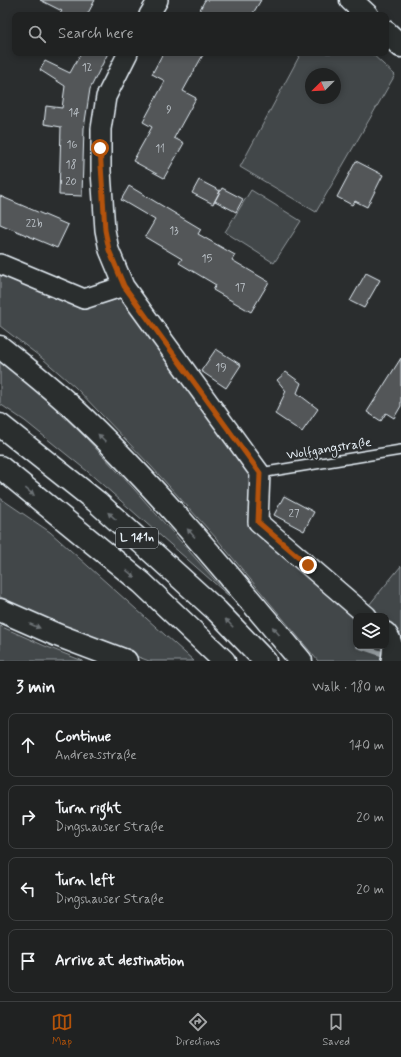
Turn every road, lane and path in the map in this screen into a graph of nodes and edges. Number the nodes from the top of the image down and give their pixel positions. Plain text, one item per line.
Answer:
1 (158, 0) edge
2 (351, 0) edge
3 (152, 12) edge
4 (364, 12) edge
5 (389, 35) edge
6 (401, 46) edge
7 (126, 56) edge
8 (0, 264) edge
9 (124, 286) junction
10 (0, 347) edge
11 (0, 425) edge
12 (401, 450) edge
13 (0, 467) edge
14 (260, 473) junction
15 (0, 610) edge
16 (364, 613) edge
17 (389, 637) edge
18 (126, 661) edge
19 (224, 661) edge
20 (265, 661) edge
21 (301, 661) edge
22 (391, 661) edge

1 - 3 street
2 - 4 main road
5 - 6 main road
7 - 9 street
8 - 9 street
9 - 14 street
21 -> 10 main road
20 -> 11 main road, L 141n
12 - 14 lane, Wolfgangstraße
13 -> 19 main road, L 141n
14 - 16 street
15 -> 18 main road
17 - 22 street

